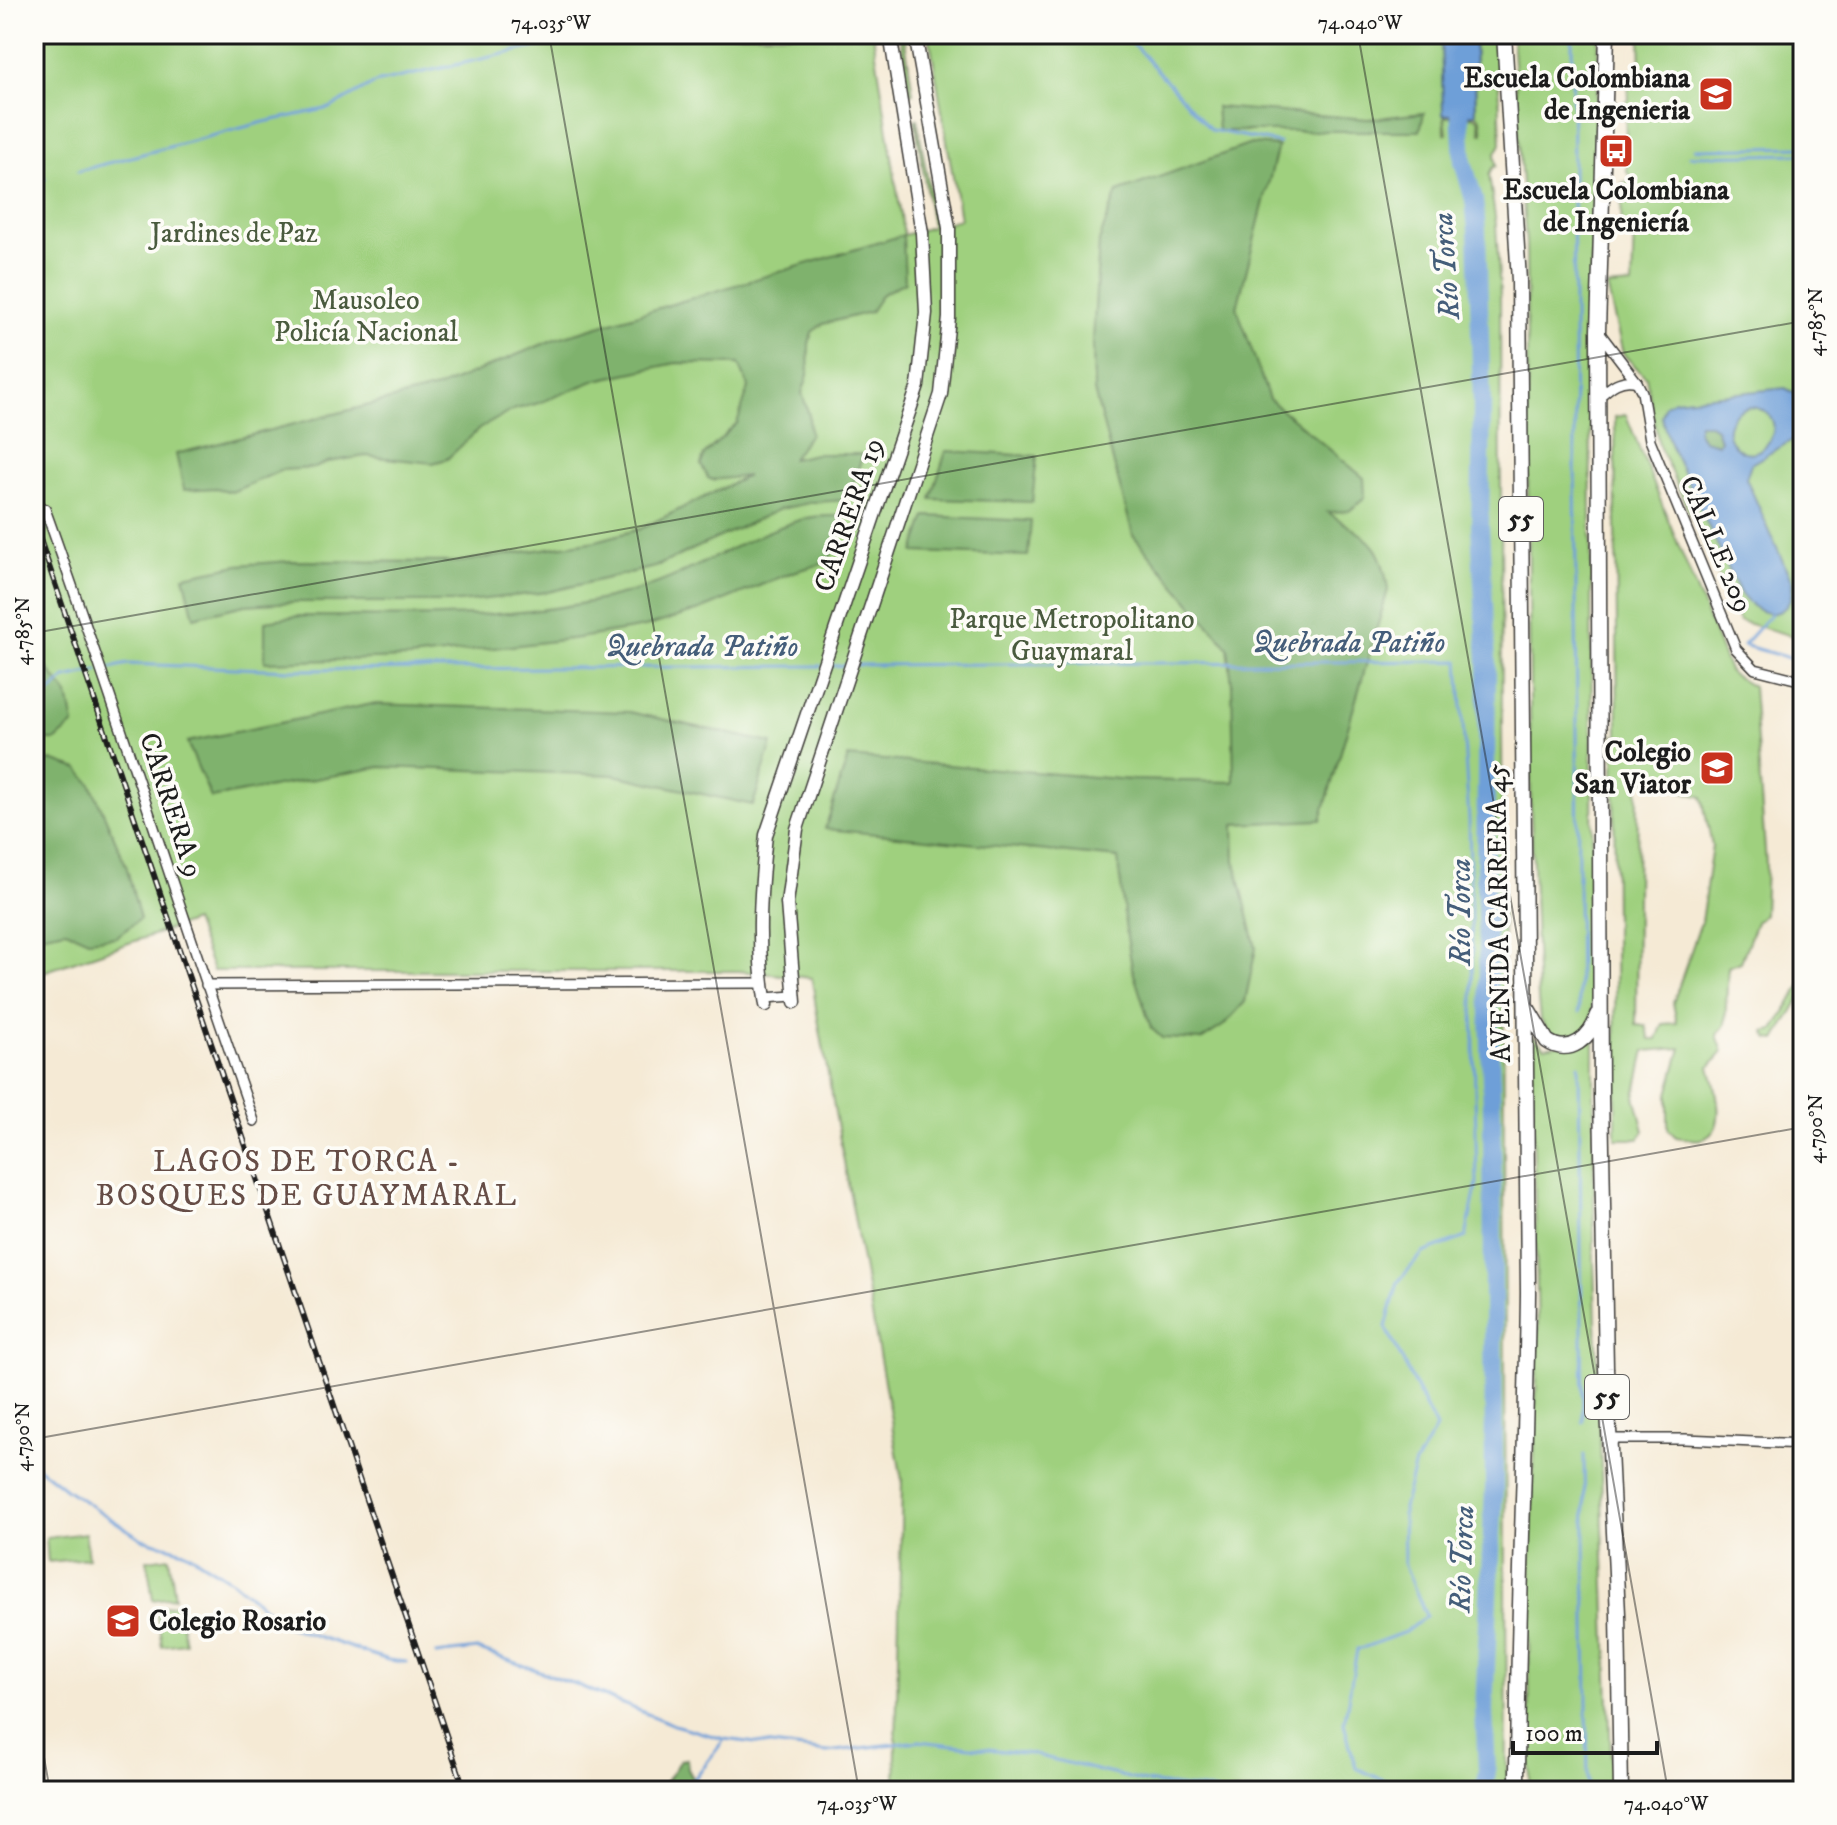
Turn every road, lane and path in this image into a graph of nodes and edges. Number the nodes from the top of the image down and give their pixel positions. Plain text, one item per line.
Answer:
1 (890, 34) edge
2 (915, 34) edge
3 (1504, 34) edge
4 (1607, 34) edge
5 (1598, 331) junction
6 (1637, 382) junction
7 (1599, 397) junction
8 (37, 505) edge
9 (1803, 681) edge
10 (762, 983) junction
11 (206, 985) junction
12 (794, 999) joint
13 (765, 1001) joint
14 (1602, 1002) junction
15 (1526, 1005) junction
16 (254, 1121) dead end
17 (1609, 1439) junction
18 (1803, 1444) edge
19 (1517, 1791) edge
20 (1621, 1791) edge

1 - 10 main road, CARRERA 19
2 - 12 main road, CARRERA 19
3 - 15 highway, AVENIDA CARRERA 45 / 55
4 - 5 highway, 55
5 - 6 street, CALLE 209
5 - 7 highway, 55
6 - 7 street
6 - 9 street, CALLE 209
7 - 14 highway, 55
8 - 11 street, CARRERA 9
10 - 11 street
10 - 13 main road, CARRERA 19
11 - 16 street, CARRERA 9
12 - 13 street
14 - 15 highway
14 - 17 highway, 55
15 - 19 highway, AVENIDA CARRERA 45 / 55
17 - 18 street
17 - 20 highway, 55

